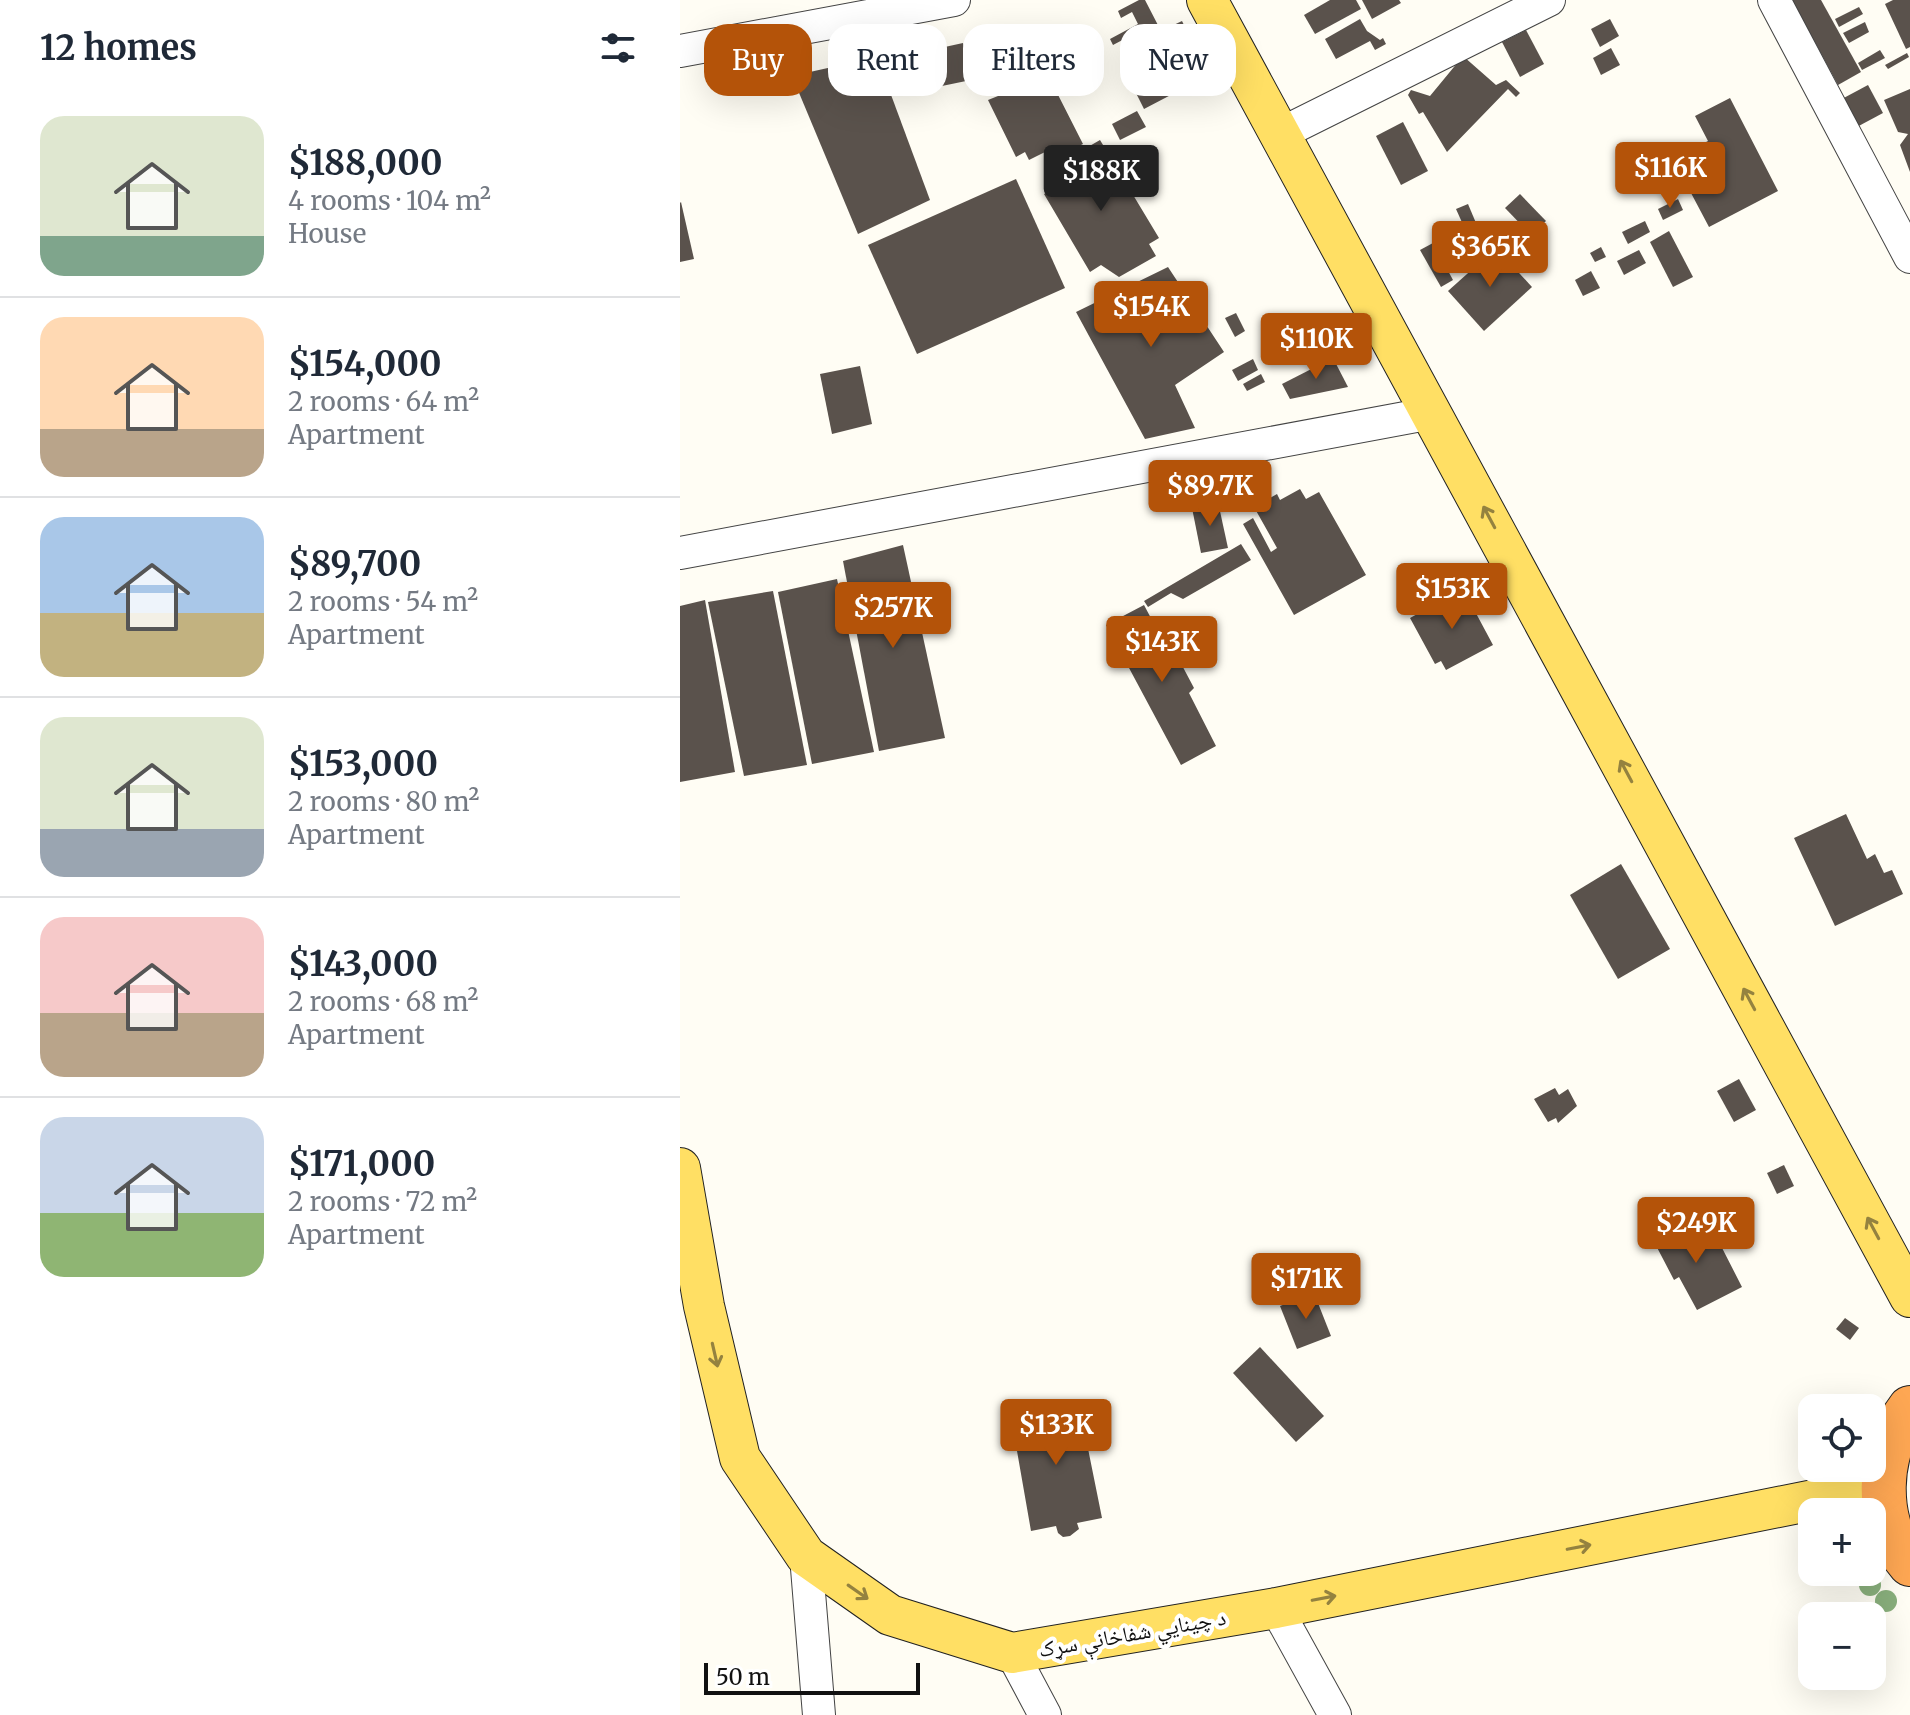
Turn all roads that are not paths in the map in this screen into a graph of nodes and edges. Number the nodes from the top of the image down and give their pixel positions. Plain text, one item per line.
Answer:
1 (954, 0) edge
2 (1207, 0) edge
3 (1549, 0) edge
4 (1774, 0) edge
5 (680, 51) edge
6 (1280, 134) junction
7 (1910, 257) edge
8 (1432, 413) junction
9 (680, 553) edge
10 (680, 1168) edge
11 (1910, 1297) edge
12 (692, 1308) edge
13 (1910, 1408) edge
14 (1883, 1486) junction
15 (806, 1556) junction
16 (1910, 1564) edge
17 (1276, 1608) junction
18 (1012, 1653) junction
19 (819, 1715) edge
20 (1045, 1715) edge
21 (1335, 1715) edge

1 - 5 street
2 - 6 main road
3 - 6 street
4 - 7 street
6 - 8 main road
8 - 9 street
11 -> 8 main road
10 - 12 main road, د چينايي شفاخانې سړک
12 -> 15 main road, د چينايي شفاخانې سړک
13 - 14 highway
14 - 16 highway
17 -> 14 main road, د چينايي شفاخانې سړک
15 -> 18 main road, د چينايي شفاخانې سړک
15 - 19 street
17 - 18 main road, د چينايي شفاخانې سړک
17 - 21 street
18 - 20 street

